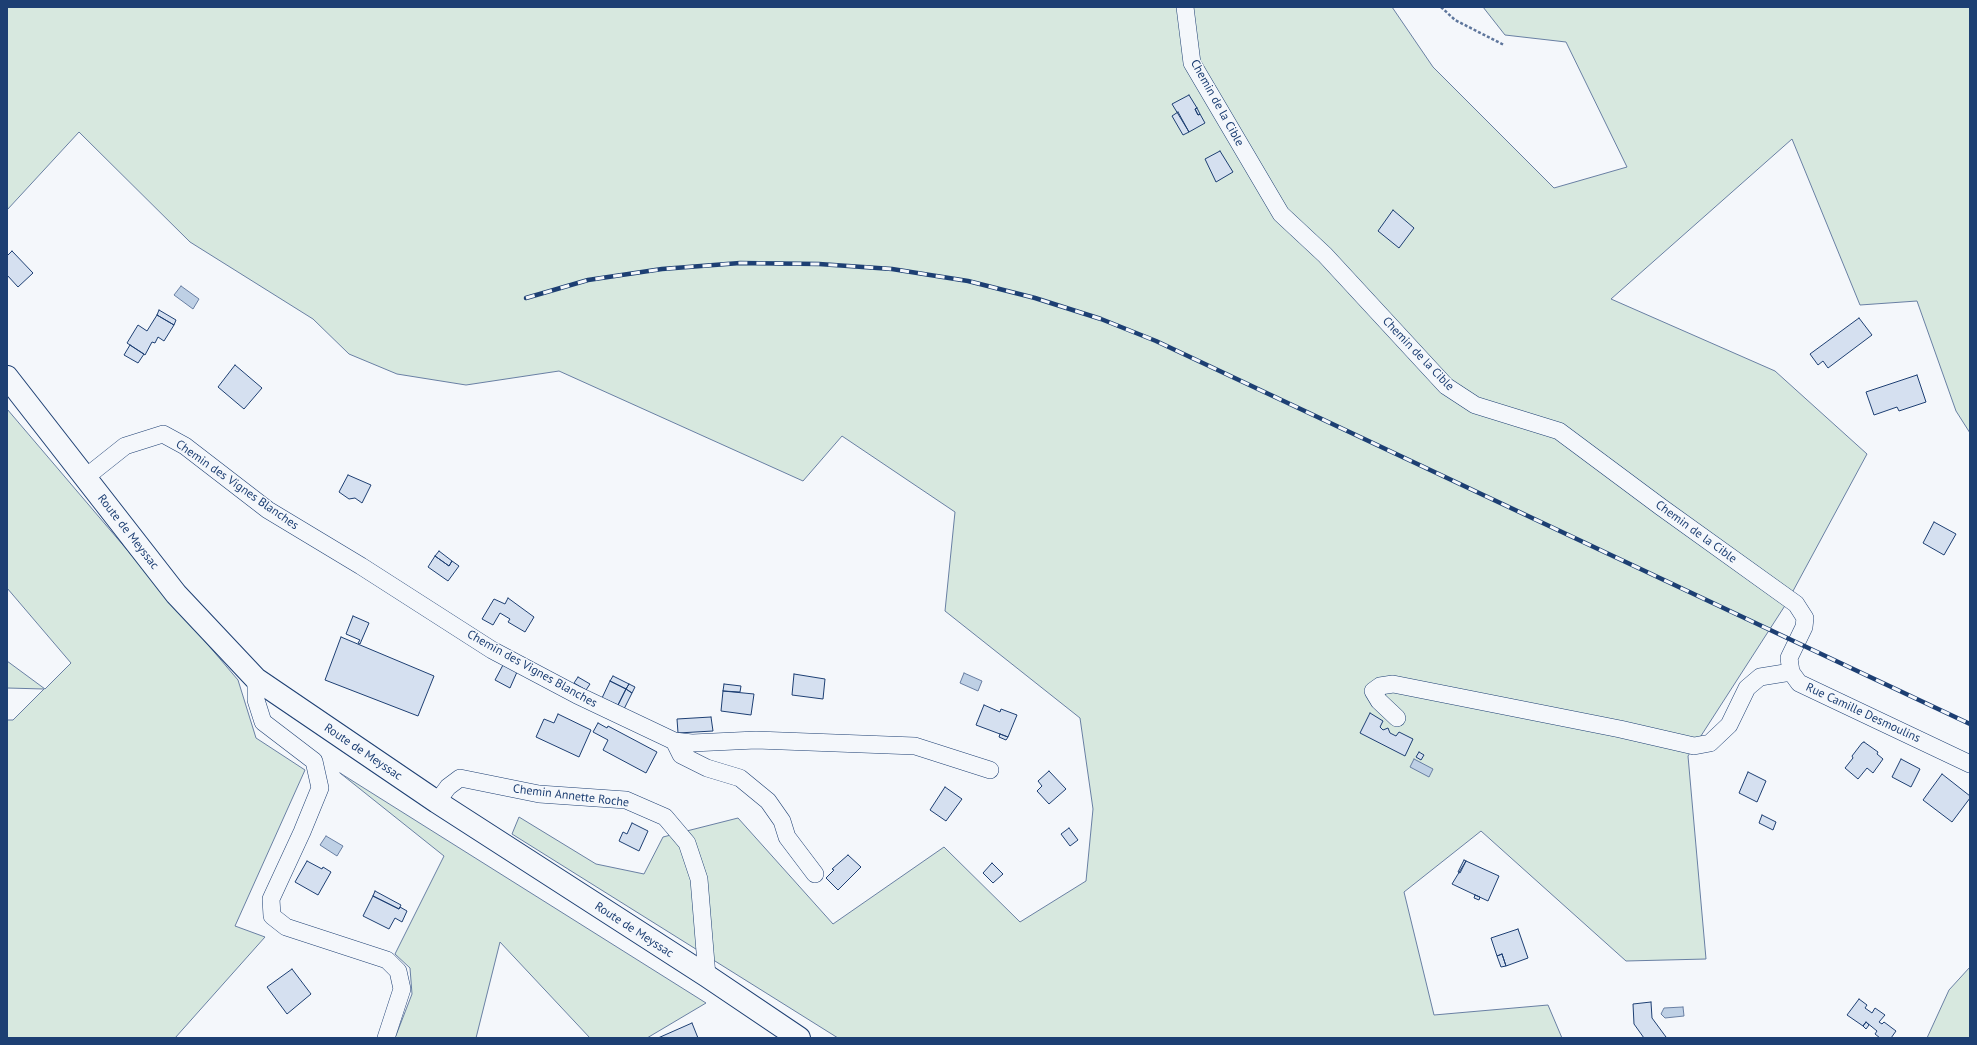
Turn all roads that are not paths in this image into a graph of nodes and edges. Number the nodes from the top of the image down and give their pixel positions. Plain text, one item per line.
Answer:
1 (1186, 7) edge
2 (7, 377) edge
3 (86, 477) junction
4 (1791, 672) junction
5 (256, 679) junction
6 (1397, 718) dead end
7 (674, 741) junction
8 (1970, 764) edge
9 (990, 770) dead end
10 (437, 802) junction
11 (815, 874) dead end
12 (707, 976) junction
13 (386, 1038) edge
14 (799, 1038) edge

1 - 4 street, Chemin de la Cible
2 - 3 main road, Route de Meyssac
3 - 5 main road, Route de Meyssac
3 - 7 street, Chemin des Vignes Blanches
4 - 6 street
4 - 8 street, Rue Camille Desmoulins
5 - 10 main road, Route de Meyssac
5 - 13 street
7 - 9 street, Chemin des Vignes Blanches
7 - 11 street
10 - 12 main road, Route de Meyssac
10 - 12 street, Chemin Annette Roche
12 - 14 main road, Route de Meyssac

